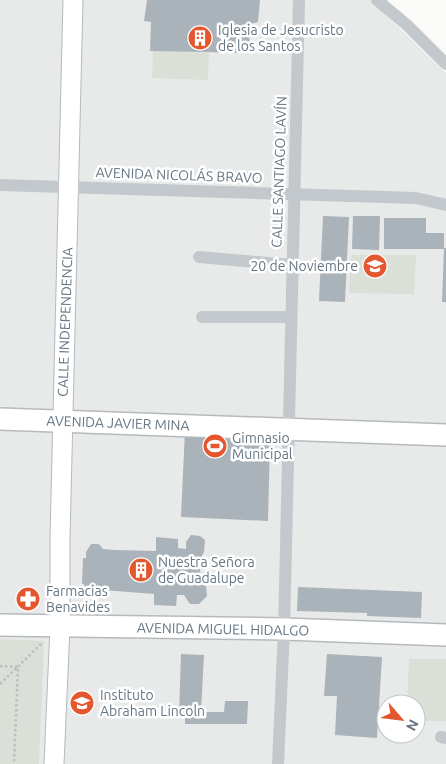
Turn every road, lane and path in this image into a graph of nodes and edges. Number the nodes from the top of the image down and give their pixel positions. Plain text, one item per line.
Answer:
1 (73, 0) edge
2 (299, 0) edge
3 (376, 0) edge
4 (446, 64) edge
5 (0, 185) edge
6 (69, 187) junction
7 (294, 194) junction
8 (446, 205) edge
9 (200, 257) dead end
10 (292, 265) junction
11 (202, 317) dead end
12 (291, 317) junction
13 (0, 419) edge
14 (62, 422) junction
15 (288, 430) junction
16 (446, 435) edge
17 (0, 625) edge
18 (60, 626) junction
19 (284, 629) junction
20 (446, 635) edge
21 (0, 666) edge
22 (18, 667) junction
23 (0, 684) edge
24 (14, 764) edge
25 (54, 764) edge
26 (278, 764) edge

1 - 6 main road, CALLE INDEPENDENCIA
2 - 7 street, CALLE SANTIAGO LAVÍN
3 - 4 street
5 - 6 street, AVENIDA NICOLÁS BRAVO
6 - 7 street, AVENIDA NICOLÁS BRAVO
6 - 14 main road, CALLE INDEPENDENCIA
7 - 8 street, AVENIDA NICOLÁS BRAVO
7 - 10 street, CALLE SANTIAGO LAVÍN
9 - 10 street
10 - 12 street, CALLE SANTIAGO LAVÍN
11 - 12 street
12 - 15 street, CALLE SANTIAGO LAVÍN
13 - 14 main road, AVENIDA JAVIER MINA
14 - 15 main road, AVENIDA JAVIER MINA
14 - 18 main road, CALLE INDEPENDENCIA
15 - 16 main road, AVENIDA JAVIER MINA
15 - 19 street, CALLE SANTIAGO LAVÍN
17 - 18 main road, AVENIDA MIGUEL HIDALGO
18 - 19 main road, AVENIDA MIGUEL HIDALGO
18 - 22 path
18 - 25 main road, CALLE INDEPENDENCIA
19 - 20 main road, AVENIDA MIGUEL HIDALGO
19 - 26 street, CALLE SANTIAGO LAVÍN
21 - 22 path
22 - 23 path
22 - 24 path

